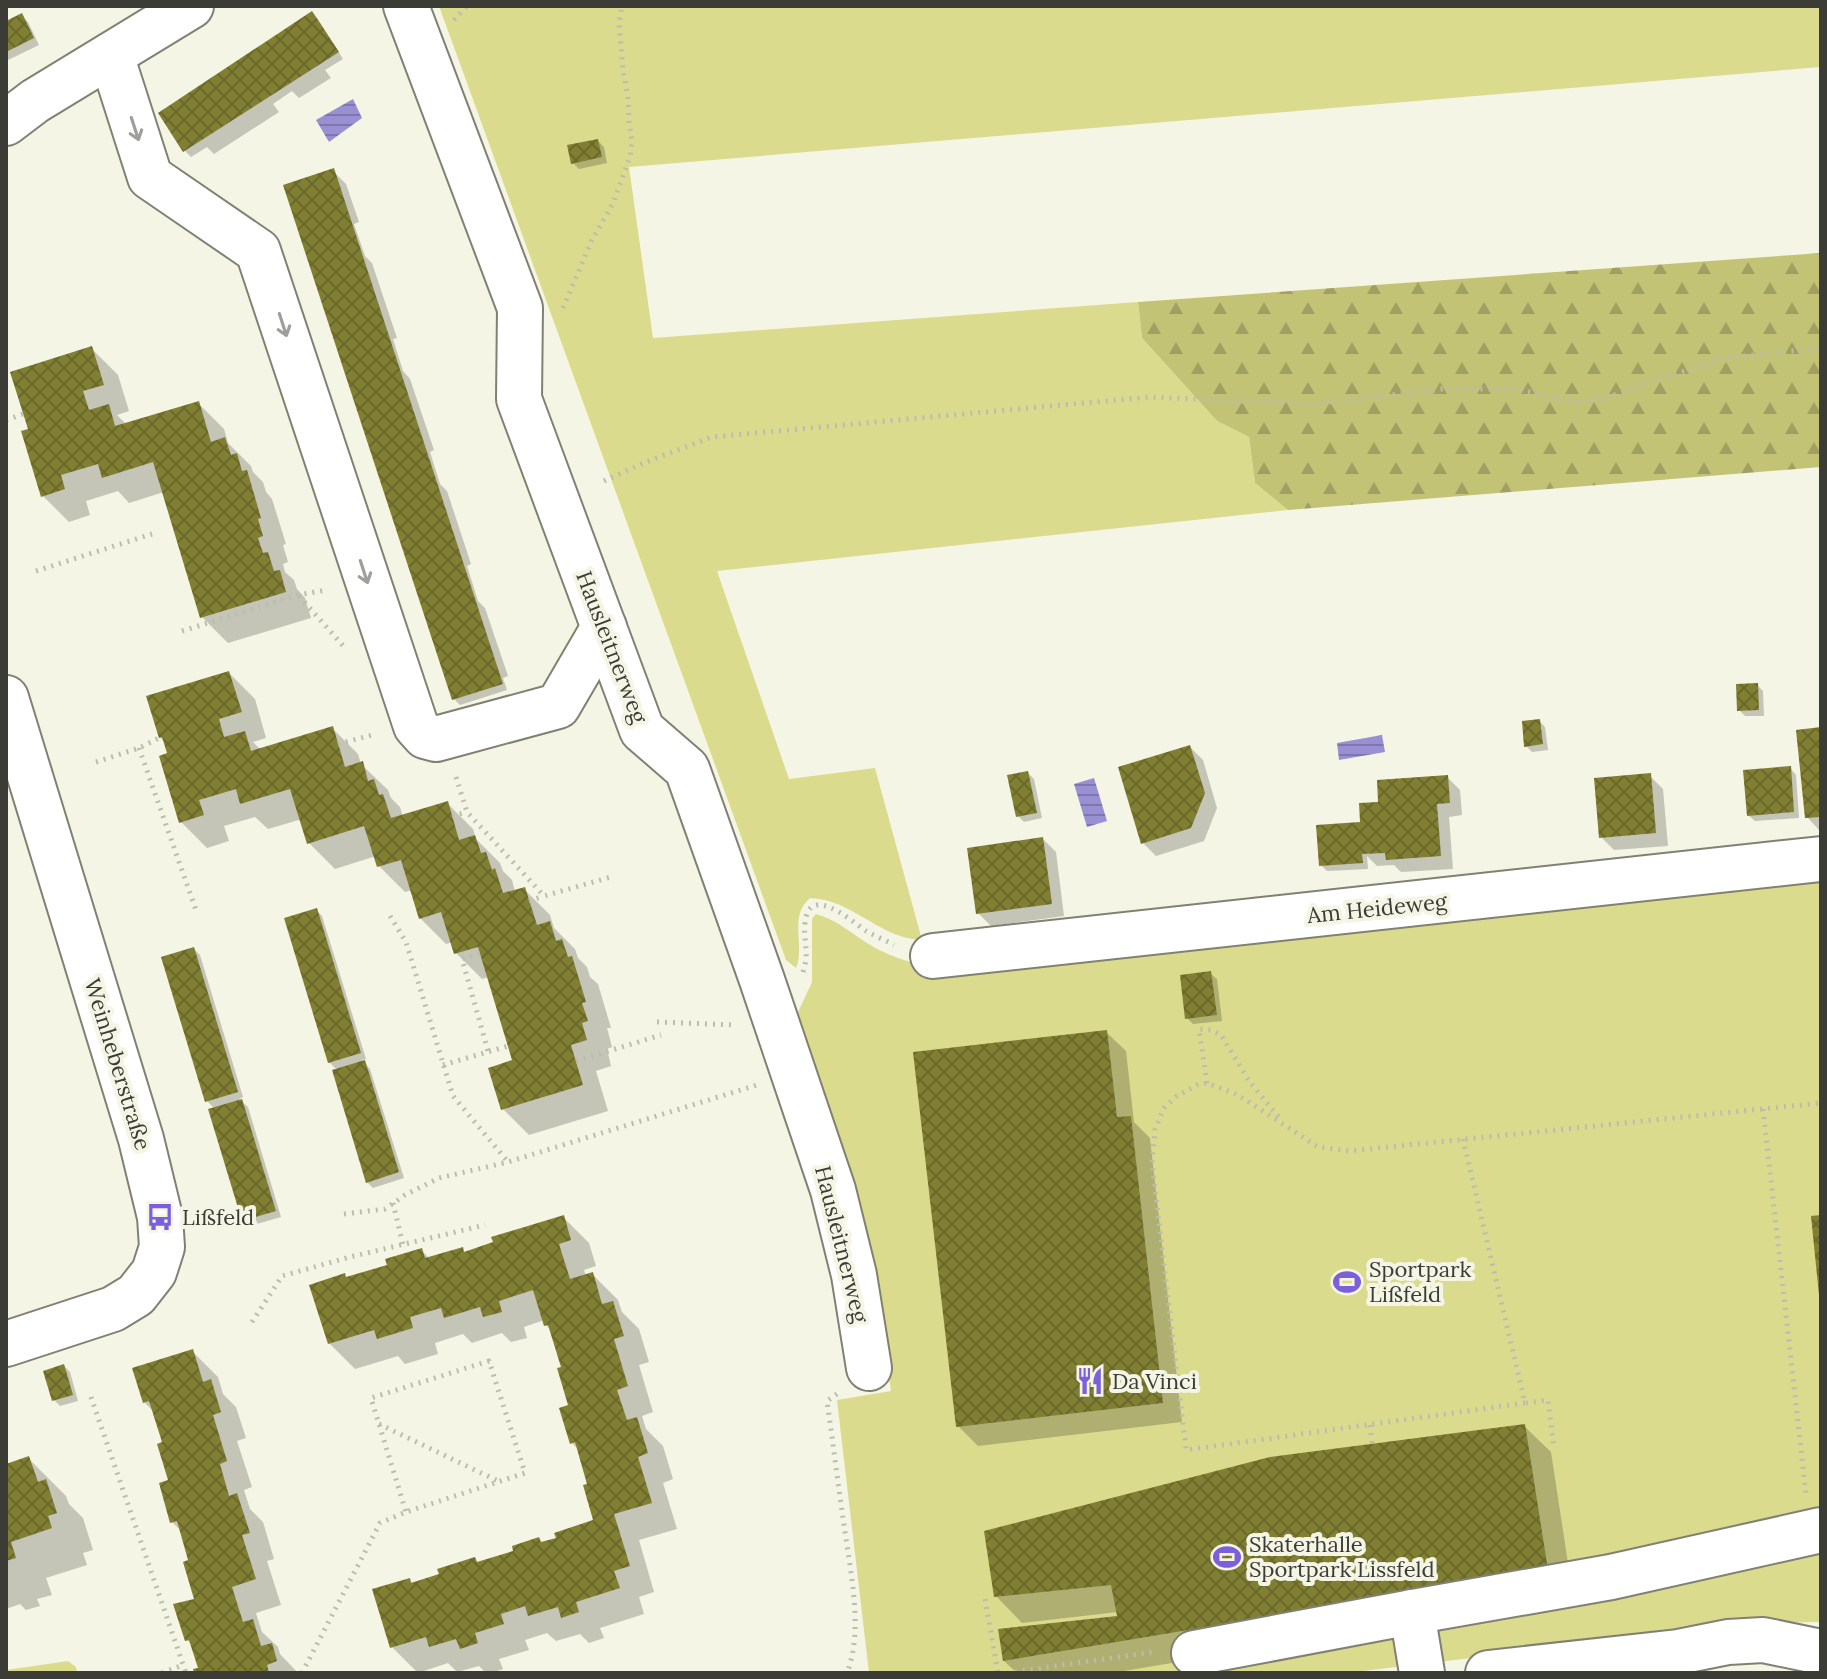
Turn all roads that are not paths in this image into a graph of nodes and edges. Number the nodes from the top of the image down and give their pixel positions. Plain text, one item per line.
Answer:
1 (191, 6) edge
2 (406, 6) edge
3 (111, 55) junction
4 (6, 123) edge
5 (604, 627) junction
6 (6, 698) edge
7 (1821, 859) edge
8 (933, 956) road end
9 (6, 1344) edge
10 (869, 1368) dead end
11 (1816, 1531) edge
12 (1412, 1612) junction
13 (1178, 1652) road end
14 (1821, 1652) edge
15 (1422, 1673) edge
16 (1488, 1673) edge

1 - 3 street
2 - 5 street, Hausleitnerweg
3 - 4 street
3 -> 5 street
5 - 10 street, Hausleitnerweg
6 - 9 street, Weinheberstraße
7 - 8 street, Am Heideweg
11 - 12 street
12 - 13 street
12 - 15 street
14 - 16 street

